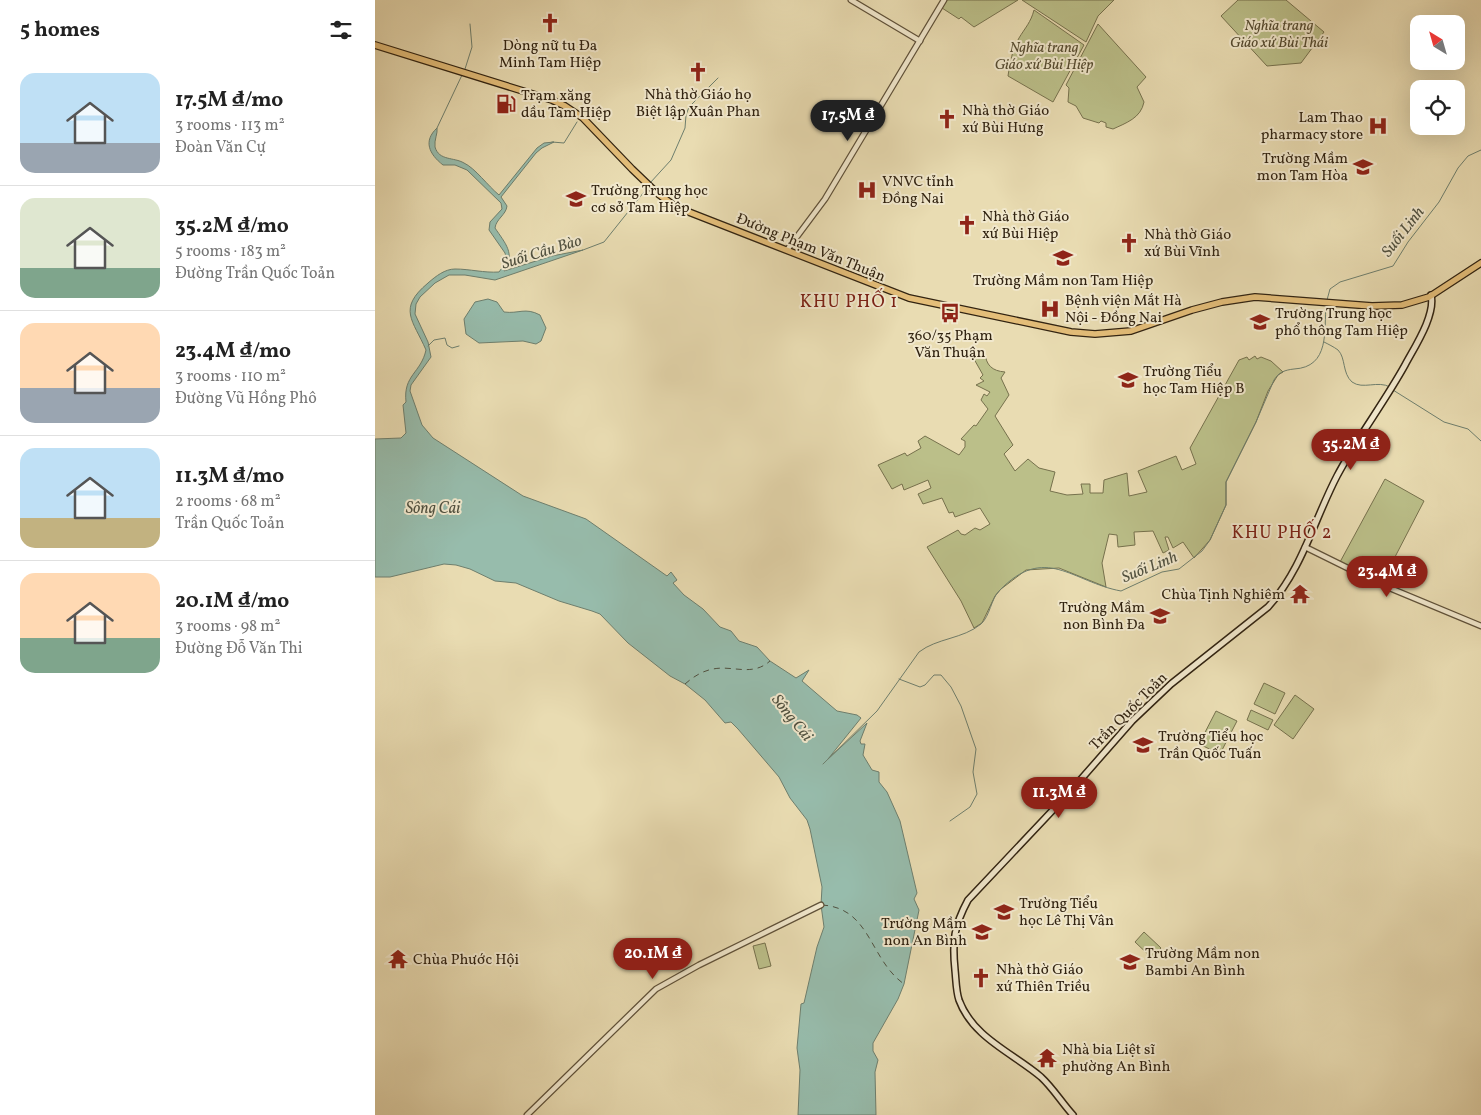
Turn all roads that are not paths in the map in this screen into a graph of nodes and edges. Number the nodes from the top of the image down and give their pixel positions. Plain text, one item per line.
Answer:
1 (851, 0) edge
2 (945, 0) edge
3 (920, 41) junction
4 (375, 45) edge
5 (787, 250) junction
6 (1481, 264) edge
7 (1431, 295) junction
8 (1305, 546) junction
9 (1481, 626) edge
10 (821, 906) dead end
11 (527, 1115) edge
12 (1073, 1115) edge

1 - 3 street
2 - 3 street
3 - 5 street
4 - 5 main road, Đường Phạm Văn Thuận
5 - 7 main road, Đường Phạm Văn Thuận
6 - 7 main road, Đường Phạm Văn Thuận
7 - 8 main road, Trần Quốc Toản
8 - 9 street
8 - 12 main road, Trần Quốc Toản
10 - 11 street

